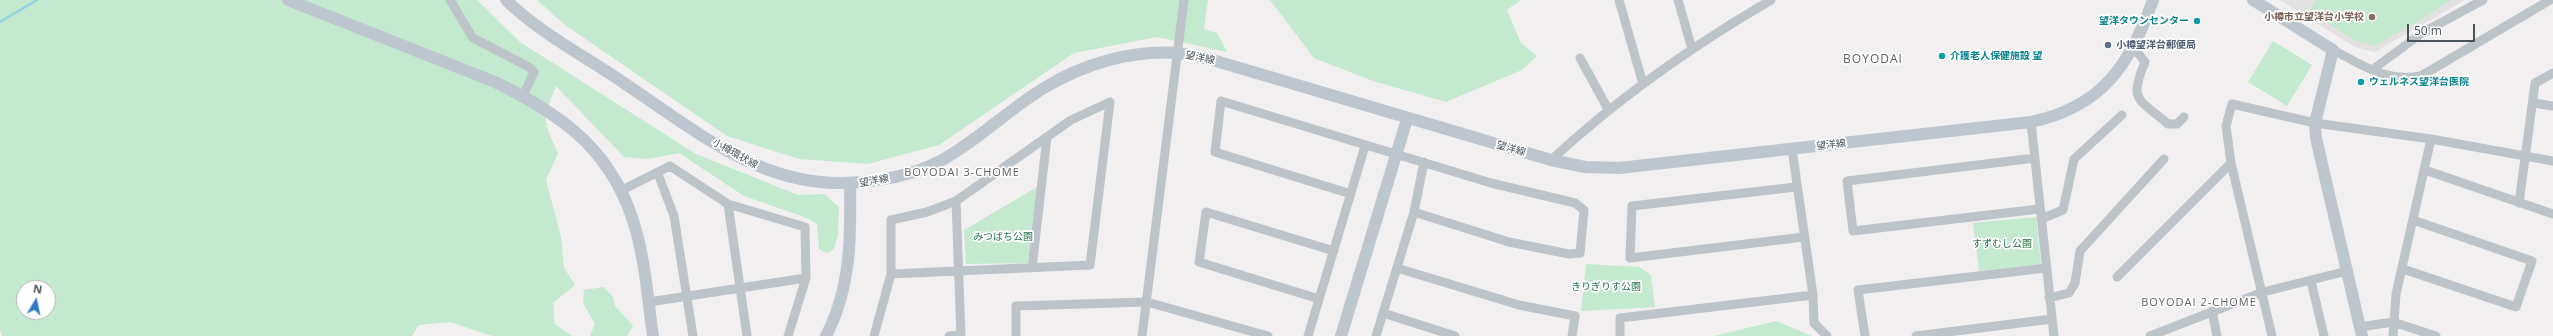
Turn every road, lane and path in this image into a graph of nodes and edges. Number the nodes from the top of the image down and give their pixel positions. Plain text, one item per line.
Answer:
1 (288, 0) edge
2 (450, 0) edge
3 (506, 0) edge
4 (1184, 0) edge
5 (1619, 0) edge
6 (1678, 0) edge
7 (1771, 0) edge
8 (2153, 0) edge
9 (2253, 0) edge
10 (2482, 0) edge
11 (2550, 0) edge
12 (2134, 48) junction
13 (1692, 49) junction
14 (2333, 50) junction
15 (1178, 53) junction
16 (1580, 58) dead end
17 (2372, 70) junction
18 (2553, 73) edge
19 (1643, 84) junction
20 (523, 96) junction
21 (2534, 102) junction
22 (2553, 106) edge
23 (1608, 109) junction
24 (2122, 115) dead end
25 (2184, 116) dead end
26 (1407, 119) junction
27 (2031, 122) junction
28 (2315, 124) junction
29 (1047, 137) junction
30 (2431, 139) junction
31 (1365, 146) junction
32 (1792, 149) junction
33 (1395, 154) junction
34 (2527, 156) junction
35 (2035, 158) junction
36 (2164, 159) dead end
37 (1551, 160) junction
38 (2553, 161) edge
39 (1424, 162) junction
40 (2231, 163) junction
41 (2425, 170) junction
42 (658, 174) junction
43 (850, 185) junction
44 (1796, 187) junction
45 (622, 190) junction
46 (1351, 194) junction
47 (956, 201) junction
48 (2519, 203) junction
49 (728, 204) junction
50 (2039, 209) junction
51 (1414, 212) junction
52 (2553, 214) edge
53 (2041, 220) junction
54 (2413, 220) junction
55 (1804, 237) junction
56 (1334, 251) junction
57 (1032, 268) junction
58 (1397, 268) junction
59 (2046, 268) junction
60 (2403, 269) junction
61 (960, 271) junction
62 (2346, 271) junction
63 (891, 274) junction
64 (2117, 277) dead end
65 (806, 278) junction
66 (2311, 281) junction
67 (740, 288) junction
68 (2262, 292) junction
69 (688, 295) junction
70 (1813, 295) junction
71 (2050, 298) junction
72 (1319, 299) junction
73 (649, 302) junction
74 (1147, 302) junction
75 (2212, 311) junction
76 (1383, 312) junction
77 (2052, 319) junction
78 (2393, 322) junction
79 (2361, 332) edge
80 (2162, 334) edge
81 (654, 336) edge
82 (693, 336) edge
83 (747, 336) edge
84 (788, 336) edge
85 (826, 336) edge
86 (874, 336) edge
87 (949, 336) edge
88 (961, 336) edge
89 (1016, 336) edge
90 (1142, 336) edge
91 (1268, 336) edge
92 (1308, 336) edge
93 (1341, 336) edge
94 (1376, 336) edge
95 (1455, 336) edge
96 (1572, 336) edge
97 (1620, 336) edge
98 (1827, 336) edge
99 (1865, 336) edge
100 (1917, 336) edge
101 (2054, 336) edge
102 (2150, 336) edge
103 (2217, 336) edge
104 (2272, 336) edge
105 (2324, 336) edge
106 (2394, 336) edge
107 (2436, 336) edge

1 - 20 street
2 - 20 street
3 - 43 street, 小樽環状線
4 - 15 street
5 - 19 street
6 - 13 street
7 - 13 street
8 - 12 street, 望洋線
9 - 14 street
10 - 17 street
11 - 17 street
12 - 25 street
12 - 27 street, 望洋線
13 - 19 street
14 - 17 street
14 - 28 street
15 - 26 street, 望洋線
15 - 43 street, 望洋線
15 - 74 street
16 - 23 street
18 - 21 street
19 - 23 street
20 - 45 street
21 - 22 street
21 - 34 street
23 - 37 street
24 - 53 street
26 - 33 street
26 - 37 street, 望洋線
27 - 32 street, 望洋線
27 - 35 street
28 - 30 street
28 - 40 street
28 - 62 street
29 - 47 street
29 - 57 street
29 - 57 street
30 - 34 street
30 - 41 street
31 - 33 street
31 - 46 street
31 - 46 street
32 - 37 street, 望洋線
32 - 44 street
33 - 39 street
33 - 93 street
34 - 38 street
34 - 48 street
35 - 50 street
35 - 50 street
36 - 71 street
39 - 51 street
39 - 51 street
40 - 64 street
40 - 68 street
41 - 48 street
41 - 54 street
42 - 45 street
42 - 49 street
42 - 69 street
43 - 85 street
44 - 55 street
44 - 55 street
45 - 73 street
46 - 56 street
47 - 61 street
47 - 63 street
48 - 52 street
49 - 65 street
49 - 67 street
50 - 53 street
51 - 58 street
53 - 59 street
54 - 60 street
54 - 60 street
55 - 70 street
56 - 72 street
56 - 72 street
57 - 61 street
58 - 76 street
58 - 96 street
59 - 71 street
59 - 99 street
60 - 78 street
61 - 63 street
61 - 88 street
62 - 66 street
62 - 79 street
63 - 86 street
65 - 67 street
65 - 84 street
66 - 68 street
66 - 105 street
67 - 69 street
67 - 83 street
68 - 75 street
68 - 104 street
69 - 73 street
69 - 82 street
70 - 97 street
70 - 98 street
71 - 77 street
72 - 92 street
73 - 81 street
74 - 89 street
74 - 90 street
74 - 91 street
75 - 80 street
75 - 103 street
76 - 94 street
76 - 95 street
77 - 100 street
77 - 101 street
78 - 79 street
78 - 106 street
78 - 107 street
80 - 102 street
87 - 88 street

